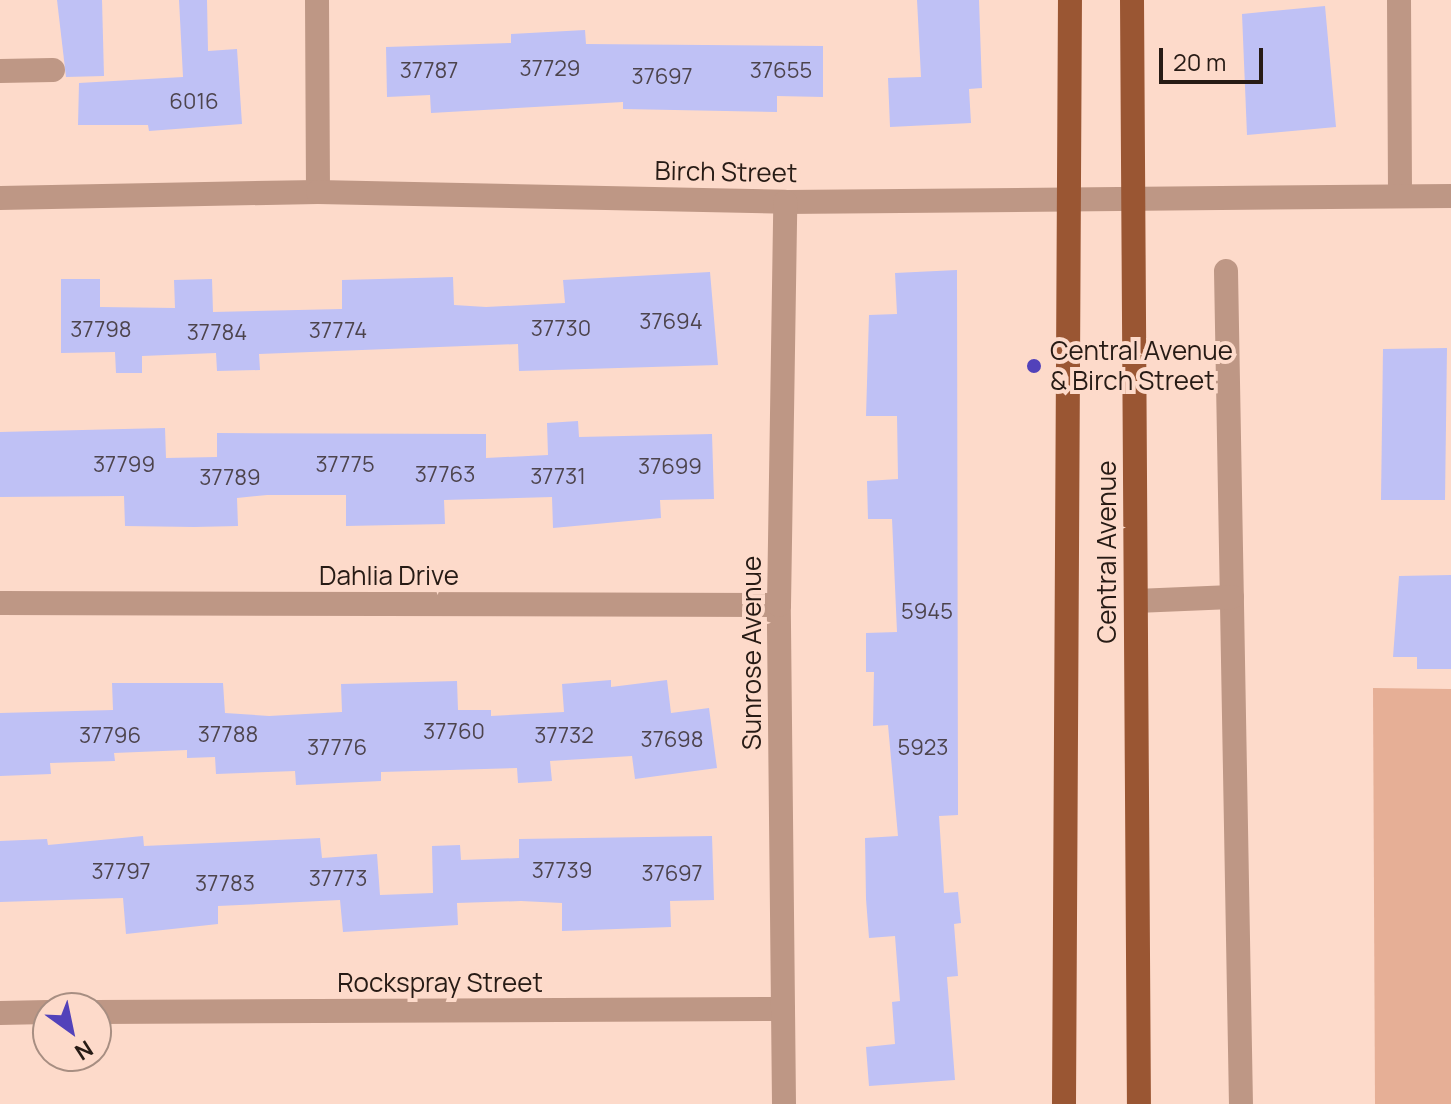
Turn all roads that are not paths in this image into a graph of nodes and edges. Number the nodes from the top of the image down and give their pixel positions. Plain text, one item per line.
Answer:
1 (317, 0) edge
2 (1070, 0) edge
3 (1132, 0) edge
4 (1399, 0) edge
5 (53, 70) dead end
6 (0, 71) edge
7 (318, 192) junction
8 (1400, 196) junction
9 (1451, 196) edge
10 (0, 198) edge
11 (1068, 198) junction
12 (1133, 198) junction
13 (785, 202) junction
14 (1226, 271) dead end
15 (1232, 597) junction
16 (1136, 601) junction
17 (0, 603) edge
18 (779, 605) junction
19 (783, 1009) junction
20 (32, 1012) edge
21 (112, 1012) edge
22 (0, 1013) edge
23 (784, 1104) edge
24 (1064, 1104) edge
25 (1139, 1104) edge
26 (1241, 1104) edge

1 - 7 street
2 - 11 main road, Central Avenue
3 - 12 main road, Central Avenue
4 - 8 street
5 - 6 street
7 - 10 street, Birch Street
7 - 13 street, Birch Street
8 - 9 street, Birch Street
8 - 12 street, Birch Street
11 - 12 street, Birch Street
11 - 13 street, Birch Street
11 - 24 main road, Central Avenue
12 - 16 main road, Central Avenue
13 - 18 street, Sunrose Avenue
14 - 15 street
15 - 16 street
15 - 26 street
16 - 25 main road, Central Avenue
17 - 18 street, Dahlia Drive
18 - 19 street, Sunrose Avenue
19 - 21 street, Rockspray Street
19 - 23 street, Sunrose Avenue
20 - 22 street

